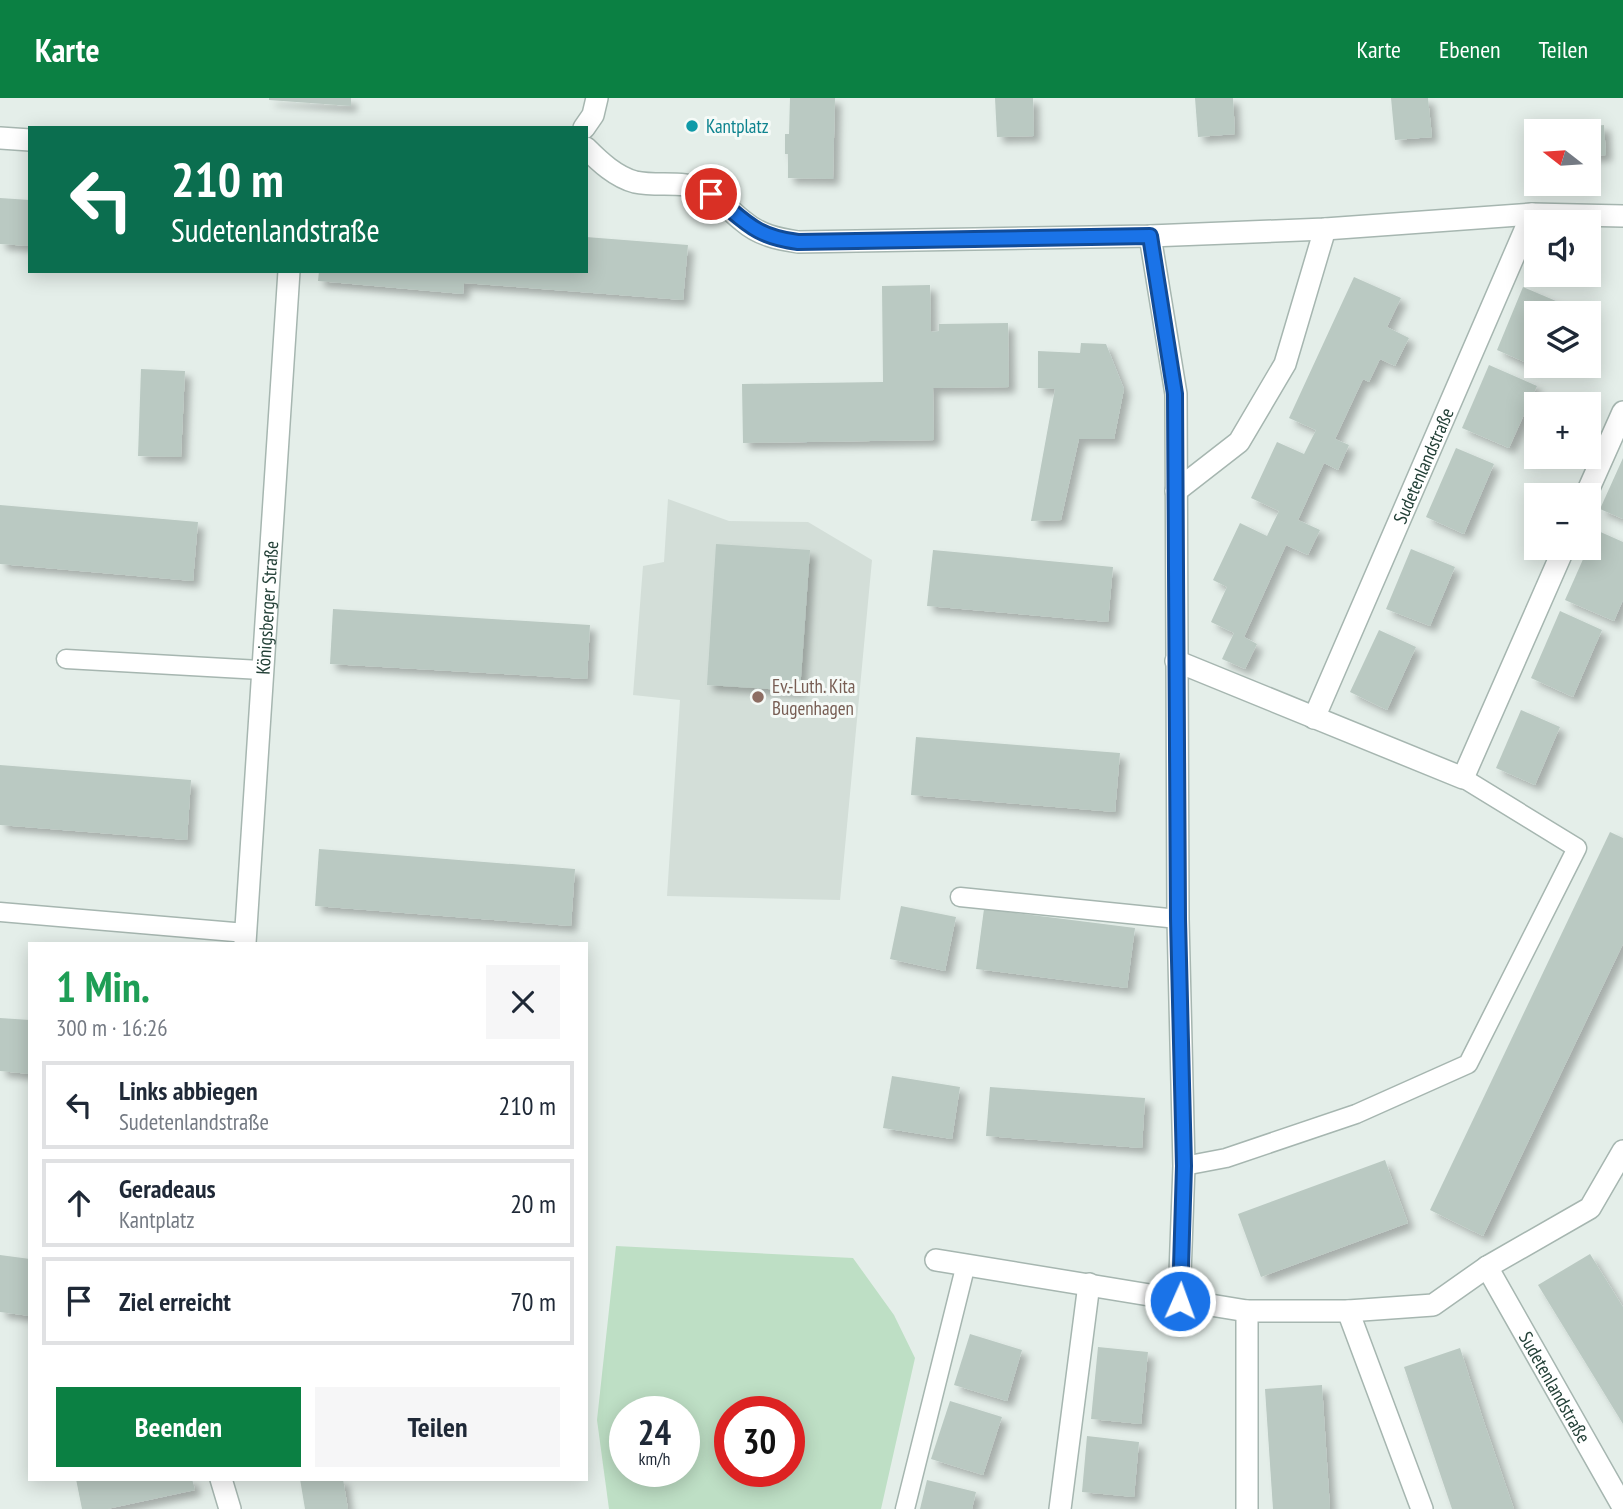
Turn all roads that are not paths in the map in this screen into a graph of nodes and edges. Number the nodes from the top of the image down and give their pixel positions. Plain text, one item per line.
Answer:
1 (597, 98) edge
2 (586, 126) edge
3 (0, 138) edge
4 (28, 140) edge
5 (588, 150) edge
6 (1524, 215) edge
7 (1601, 216) edge
8 (1623, 216) edge
9 (1325, 229) junction
10 (1524, 232) edge
11 (1150, 236) junction
12 (289, 273) edge
13 (1623, 412) edge
14 (1591, 483) edge
15 (1176, 491) junction
16 (1558, 560) edge
17 (66, 659) dead end
18 (1176, 662) junction
19 (262, 670) junction
20 (1314, 718) junction
21 (1463, 778) junction
22 (960, 897) dead end
23 (0, 912) edge
24 (1178, 919) junction
25 (246, 938) edge
26 (1623, 1151) edge
27 (1184, 1166) junction
28 (936, 1260) dead end
29 (966, 1264) junction
30 (1487, 1267) junction
31 (1089, 1284) junction
32 (1180, 1301) junction
33 (1247, 1311) junction
34 (1348, 1311) junction
35 (222, 1481) edge
36 (1623, 1507) edge
37 (230, 1509) edge
38 (905, 1509) edge
39 (1060, 1509) edge
40 (1247, 1509) edge
41 (1422, 1509) edge

1 - 2 street
3 - 4 street
5 - 11 street
6 - 9 street
7 - 8 street
9 - 11 street
9 - 15 street
10 - 20 street, Sudetenlandstraße
11 - 15 street
12 - 19 street, Königsberger Straße
13 - 14 street
15 - 18 street
16 - 21 street
17 - 19 lane
18 - 20 street
18 - 24 street
19 - 25 street, Königsberger Straße
20 - 21 street
21 - 27 lane
22 - 24 lane
23 - 25 lane
24 - 27 street
26 - 30 street
27 - 32 street
28 - 29 street
29 - 31 street
29 - 38 lane
30 - 34 street
30 - 36 street, Sudetenlandstraße
31 - 32 street
31 - 39 street
32 - 33 street
33 - 34 street
33 - 40 street
34 - 41 street
35 - 37 street

